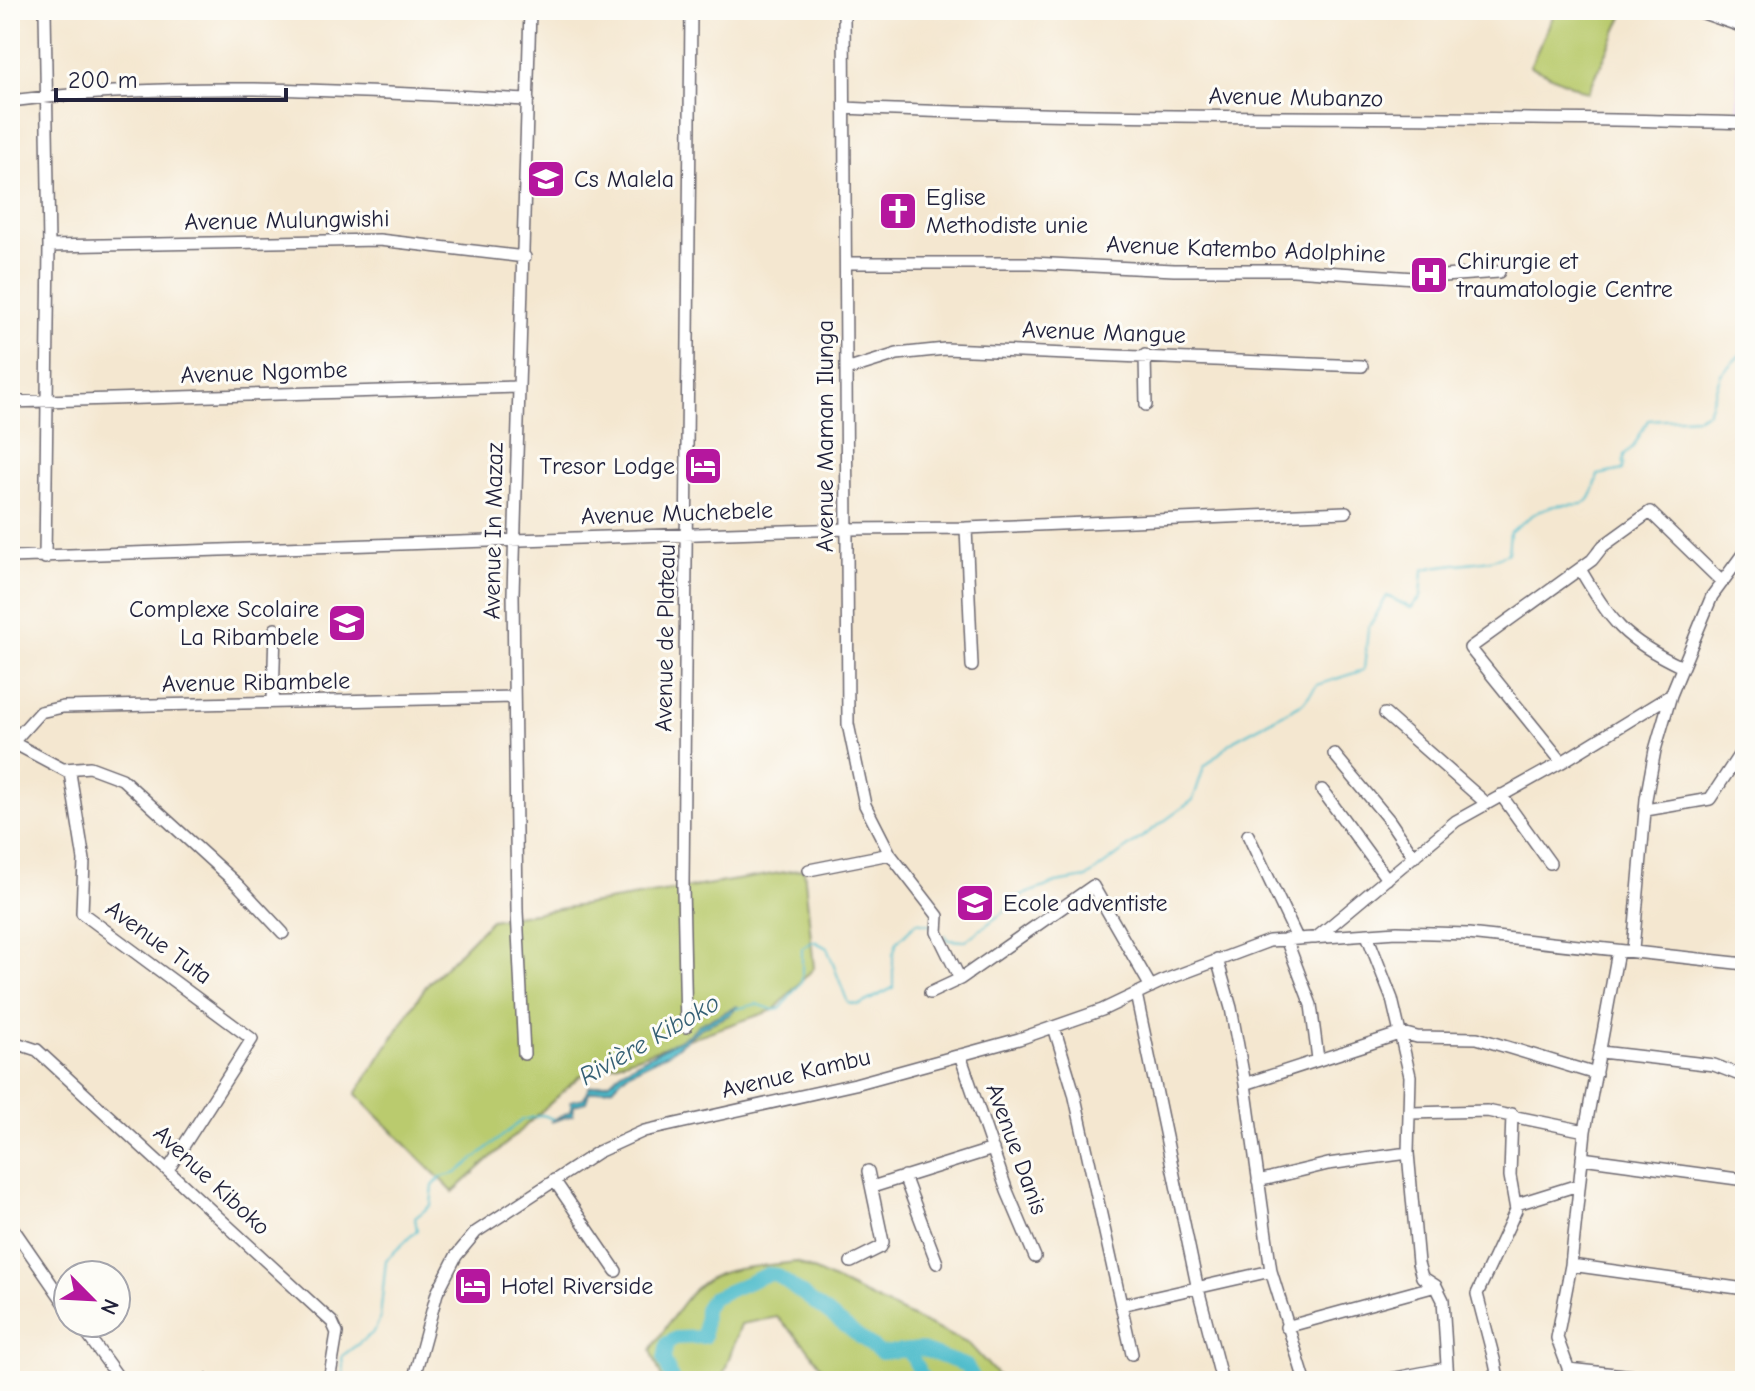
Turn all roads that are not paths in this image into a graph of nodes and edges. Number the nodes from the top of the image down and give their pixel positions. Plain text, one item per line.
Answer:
1 (45, 10) edge
2 (530, 10) edge
3 (691, 10) edge
4 (844, 10) edge
5 (1699, 10) edge
6 (1745, 26) edge
7 (48, 96) junction
8 (528, 100) junction
9 (10, 101) edge
10 (845, 108) junction
11 (1745, 123) edge
12 (49, 246) junction
13 (525, 257) junction
14 (847, 263) junction
15 (1499, 272) dead end
16 (1145, 355) junction
17 (1362, 366) dead end
18 (846, 370) junction
19 (519, 387) junction
20 (49, 401) junction
21 (10, 402) edge
22 (1146, 405) dead end
23 (1346, 512) dead end
24 (966, 528) junction
25 (846, 529) junction
26 (688, 535) junction
27 (514, 542) junction
28 (1745, 551) edge
29 (10, 557) edge
30 (45, 558) junction
31 (1580, 569) junction
32 (1720, 580) junction
33 (275, 629) dead end
34 (972, 666) dead end
35 (1682, 667) junction
36 (1671, 695) junction
37 (514, 697) junction
38 (273, 701) junction
39 (1385, 714) dead end
40 (12, 742) edge
41 (1741, 752) dead end
42 (1334, 754) dead end
43 (1562, 762) junction
44 (65, 769) junction
45 (1322, 790) dead end
46 (1501, 795) junction
47 (1486, 803) junction
48 (1646, 810) junction
49 (1248, 835) dead end
50 (890, 854) junction
51 (1414, 857) junction
52 (1550, 863) dead end
53 (809, 870) dead end
54 (1387, 879) junction
55 (1341, 917) junction
56 (283, 933) dead end
57 (1352, 935) junction
58 (1367, 935) junction
59 (1291, 938) junction
60 (1316, 938) junction
61 (1633, 950) junction
62 (1618, 951) junction
63 (1217, 959) junction
64 (1745, 964) edge
65 (960, 979) junction
66 (1151, 987) junction
67 (930, 993) dead end
68 (1136, 994) junction
69 (686, 1027) dead end
70 (1054, 1027) junction
71 (1402, 1033) junction
72 (10, 1041) edge
73 (1601, 1052) junction
74 (524, 1054) dead end
75 (960, 1055) junction
76 (1318, 1059) junction
77 (1596, 1074) junction
78 (1745, 1077) edge
79 (1245, 1084) junction
80 (1411, 1113) junction
81 (1512, 1114) junction
82 (1585, 1131) junction
83 (993, 1149) junction
84 (1408, 1153) junction
85 (1582, 1158) junction
86 (168, 1170) junction
87 (868, 1171) dead end
88 (904, 1176) junction
89 (554, 1180) junction
90 (1745, 1180) edge
91 (1258, 1181) junction
92 (1578, 1185) junction
93 (872, 1187) junction
94 (1517, 1204) junction
95 (10, 1224) edge
96 (1035, 1257) dead end
97 (851, 1262) dead end
98 (937, 1263) dead end
99 (1571, 1265) junction
100 (616, 1271) dead end
101 (1271, 1271) junction
102 (52, 1285) edge
103 (1197, 1285) junction
104 (1436, 1286) junction
105 (1745, 1289) edge
106 (1121, 1305) junction
107 (1286, 1327) junction
108 (91, 1339) edge
109 (1132, 1354) dead end
110 (1568, 1369) junction
111 (1448, 1375) edge
112 (1493, 1376) dead end
113 (121, 1381) edge
114 (329, 1381) edge
115 (413, 1381) edge
116 (1222, 1381) edge
117 (1305, 1381) edge
118 (1380, 1381) edge
119 (1573, 1381) edge
120 (1681, 1381) edge

1 - 7 street
2 - 8 street, Avenue In Mazaz
3 - 26 street, Avenue de Plateau
4 - 10 street, Avenue Maman Ilunga
5 - 6 main road
7 - 8 street
7 - 9 street
7 - 12 street
8 - 13 street, Avenue In Mazaz
10 - 11 street, Avenue Mubanzo
10 - 14 street, Avenue Maman Ilunga
12 - 13 street, Avenue Mulungwishi
12 - 20 street
13 - 19 street, Avenue In Mazaz
14 - 15 street, Avenue Katembo Adolphine
14 - 18 street, Avenue Maman Ilunga
16 - 17 street, Avenue Mangue
16 - 18 street, Avenue Mangue
16 - 22 street
18 - 25 street, Avenue Maman Ilunga
19 - 20 street, Avenue Ngombe
19 - 27 street, Avenue In Mazaz
20 - 21 street, Avenue Ngombe
20 - 30 street
23 - 24 street, Avenue Muchebele
24 - 25 street, Avenue Muchebele
24 - 34 street
25 - 26 street, Avenue Muchebele
25 - 50 street, Avenue Maman Ilunga
26 - 27 street, Avenue Muchebele
26 - 69 street, Avenue de Plateau
27 - 30 street, Avenue Muchebele
27 - 37 street, Avenue In Mazaz
28 - 32 street
29 - 30 street, Avenue Muchebele
31 - 32 street
31 - 35 street
31 - 43 street
32 - 35 street
33 - 38 street
35 - 36 street
36 - 43 street
36 - 48 street
37 - 38 street, Avenue Ribambele
37 - 74 street, Avenue In Mazaz
38 - 40 street, Avenue Ribambele
39 - 47 street
40 - 44 street
41 - 48 street
42 - 51 street
43 - 46 street
44 - 56 street
44 - 86 street, Avenue Tuta
45 - 54 street
46 - 47 street
46 - 52 street
47 - 51 street
48 - 61 street
49 - 59 street
50 - 53 street
50 - 65 street, Avenue Maman Ilunga
51 - 54 street
54 - 55 street
55 - 57 street
55 - 60 street
57 - 58 street, Avenue Kambu
57 - 60 street, Avenue Kambu
58 - 62 street, Avenue Kambu
58 - 71 street
59 - 60 street, Avenue Kambu
59 - 63 street, Avenue Kambu
59 - 76 street
61 - 62 street, Avenue Kambu
61 - 64 street, Avenue Kambu
62 - 73 street
63 - 66 street, Avenue Kambu
63 - 79 street
65 - 66 street
65 - 67 street
66 - 68 street, Avenue Kambu
68 - 70 street, Avenue Kambu
68 - 103 street
70 - 75 street, Avenue Kambu
70 - 106 street
71 - 76 street
71 - 77 street
71 - 80 street
72 - 86 street, Avenue Kiboko
73 - 77 street
73 - 78 street
75 - 83 street, Avenue Danis
75 - 89 street, Avenue Kambu
76 - 79 street
77 - 82 street
79 - 91 street
80 - 81 street
80 - 84 street
81 - 82 street
81 - 94 street
82 - 85 street
83 - 88 street
83 - 96 street, Avenue Danis
84 - 91 street
84 - 104 street
85 - 90 street
85 - 92 street
86 - 114 street, Avenue Kiboko
87 - 93 street
88 - 93 street
88 - 98 street
89 - 100 street
89 - 115 street, Avenue Kambu
91 - 101 street
92 - 94 street
92 - 99 street
93 - 97 street
94 - 112 street
95 - 102 street
99 - 105 street
99 - 110 street
101 - 103 street
101 - 107 street
103 - 106 street
103 - 116 street
104 - 107 street
104 - 111 street
106 - 109 street
107 - 117 street
108 - 113 street
110 - 119 street
110 - 120 street
111 - 118 street

